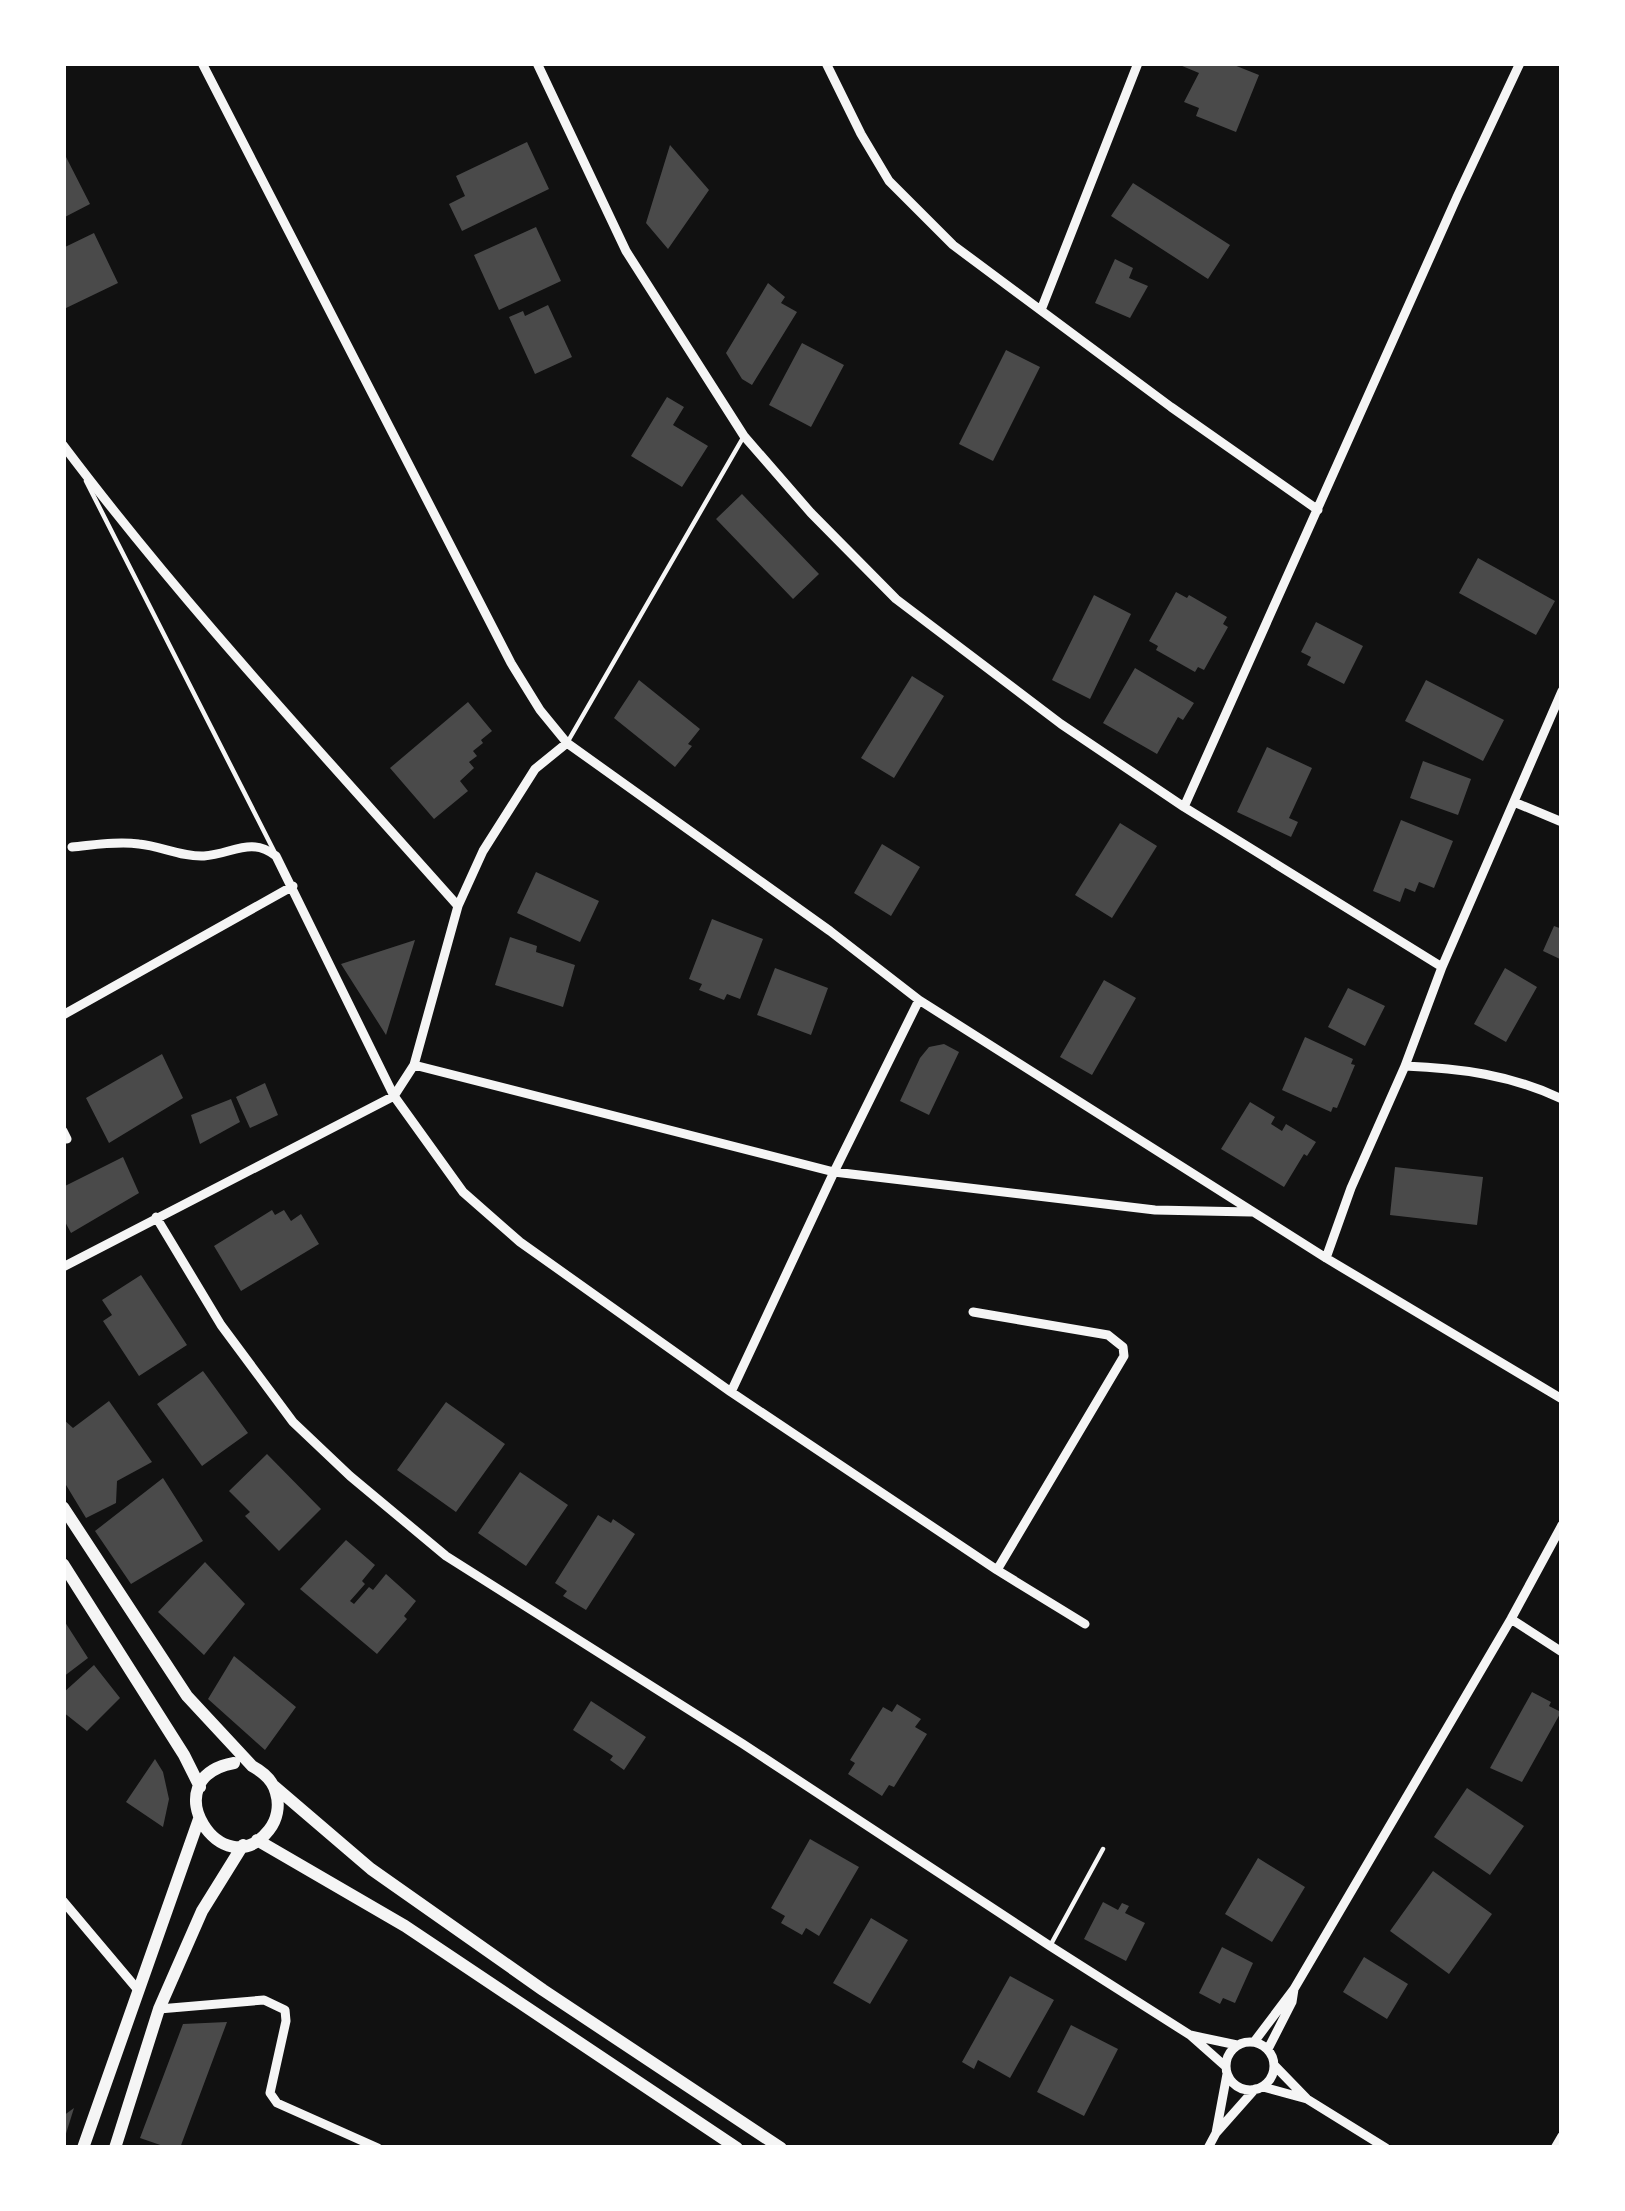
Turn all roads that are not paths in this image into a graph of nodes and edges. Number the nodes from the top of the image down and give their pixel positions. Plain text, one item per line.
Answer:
1 (202, 63) edge
2 (537, 63) edge
3 (826, 63) edge
4 (1138, 63) edge
5 (1520, 63) edge
6 (1041, 310) junction
7 (744, 436) junction
8 (63, 445) edge
9 (78, 465) junction
10 (1318, 510) junction
11 (1562, 691) edge
12 (567, 743) junction
13 (1514, 802) junction
14 (1184, 807) junction
15 (1562, 822) edge
16 (72, 847) dead end
17 (276, 856) junction
18 (293, 886) junction
19 (458, 906) junction
20 (1442, 967) junction
21 (919, 1000) junction
22 (63, 1016) edge
23 (415, 1065) junction
24 (1405, 1066) junction
25 (394, 1096) junction
26 (1562, 1099) edge
27 (834, 1172) junction
28 (1251, 1211) junction
29 (156, 1217) junction
30 (1326, 1258) junction
31 (63, 1267) edge
32 (973, 1312) dead end
33 (731, 1392) junction
34 (1562, 1399) edge
35 (63, 1507) edge
36 (1562, 1525) edge
37 (63, 1564) edge
38 (998, 1570) junction
39 (1511, 1619) junction
40 (1085, 1624) dead end
41 (1562, 1652) edge
42 (234, 1763) dead end
43 (274, 1786) junction
44 (200, 1787) junction
45 (199, 1820) junction
46 (250, 1843) junction
47 (1103, 1849) dead end
48 (63, 1901) edge
49 (1050, 1946) junction
50 (1294, 1989) junction
51 (138, 1990) junction
52 (159, 2009) junction
53 (1190, 2035) junction
54 (1254, 2042) junction
55 (1237, 2045) junction
56 (1268, 2050) junction
57 (1274, 2065) junction
58 (1226, 2070) junction
59 (1259, 2088) junction
60 (1307, 2099) junction
61 (1216, 2134) junction
62 (1562, 2137) edge
63 (83, 2148) edge
64 (115, 2148) edge
65 (378, 2148) edge
66 (737, 2148) edge
67 (781, 2148) edge
68 (1208, 2148) edge
69 (1387, 2148) edge
70 (1555, 2148) edge

1 - 12 street
2 - 7 street
3 - 6 street
4 - 6 street
5 - 10 street
6 - 10 street
7 - 12 lane
7 - 14 street
8 - 9 street
9 - 17 lane
9 - 19 street
10 - 14 street
11 - 13 street
12 - 19 street
12 - 21 street
13 - 15 street
13 - 20 street
14 - 20 street
16 - 17 street
17 - 18 street
18 - 22 street
18 - 25 street
19 - 23 street
20 - 24 street
21 - 27 street
21 - 28 street
23 - 25 street
23 - 27 street
24 - 26 street
24 - 30 street
25 - 29 street
25 - 33 street
27 - 28 street
27 - 33 street
28 - 30 street
29 - 31 street
29 - 49 street
30 - 34 street
32 - 38 street
33 - 38 street
35 - 43 main road
36 - 39 street
37 - 44 main road
38 - 40 street
39 - 41 street
39 - 50 street
42 - 44 main road
43 - 46 main road
43 - 67 main road
44 - 45 main road
45 - 46 main road
45 - 51 main road
46 - 52 main road
46 - 66 main road
47 - 49 lane
48 - 51 street
49 - 53 street
50 - 54 street
50 - 56 street
51 - 63 main road
52 - 64 main road
52 - 65 street
53 - 55 street
53 - 58 street
54 - 55 street
54 - 56 street
55 - 58 street
56 - 57 street
57 - 59 street
57 - 60 street
58 - 59 street
58 - 61 street
59 - 60 street
59 - 61 street
60 - 69 street
61 - 68 street
62 - 70 street

